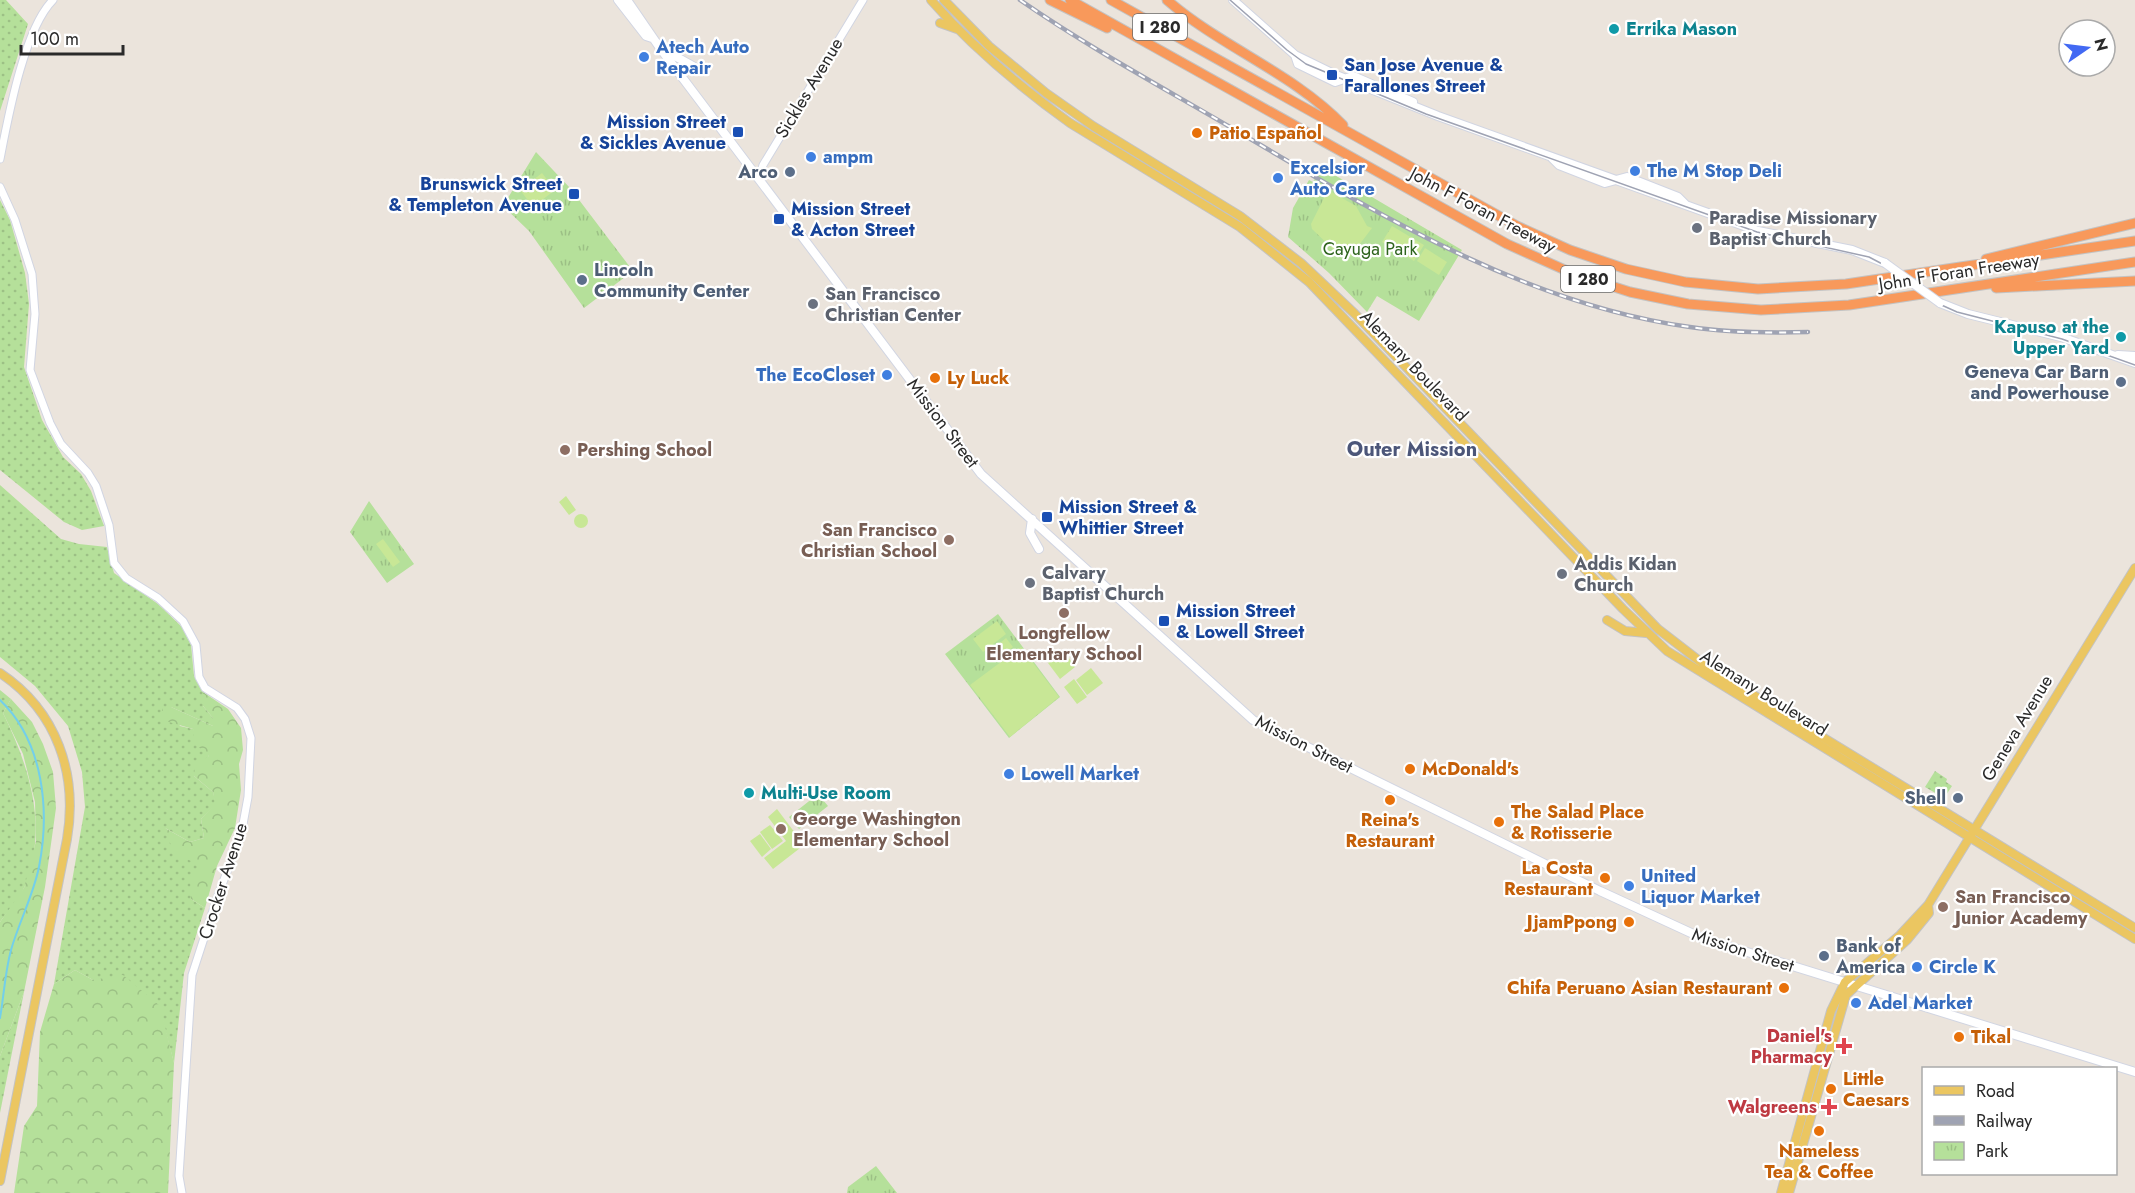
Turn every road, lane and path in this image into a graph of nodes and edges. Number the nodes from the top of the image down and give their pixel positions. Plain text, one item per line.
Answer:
1 (53, 0) edge
2 (618, 0) edge
3 (627, 0) edge
4 (863, 0) edge
5 (931, 0) edge
6 (944, 0) edge
7 (1050, 0) edge
8 (1070, 0) edge
9 (1111, 0) edge
10 (1167, 0) edge
11 (1233, 0) edge
12 (940, 23) dead end
13 (959, 29) junction
14 (652, 38) junction
15 (660, 48) junction
16 (1158, 50) junction
17 (680, 75) junction
18 (1351, 133) junction
19 (0, 159) edge
20 (759, 178) junction
21 (0, 187) edge
22 (2135, 223) edge
23 (2135, 241) edge
24 (2135, 262) edge
25 (1948, 269) junction
26 (2135, 281) edge
27 (1951, 290) junction
28 (2111, 355) junction
29 (2135, 356) edge
30 (2135, 363) edge
31 (1032, 519) junction
32 (1039, 549) dead end
33 (2135, 568) edge
34 (1606, 620) dead end
35 (1646, 633) junction
36 (0, 673) edge
37 (1974, 829) junction
38 (1969, 838) junction
39 (1928, 905) junction
40 (2135, 928) edge
41 (2135, 939) edge
42 (1845, 982) junction
43 (1854, 985) junction
44 (2135, 1072) edge
45 (0, 1180) edge
46 (182, 1193) edge
47 (1781, 1193) edge
48 (1789, 1193) edge

1 - 19 street
2 - 14 main road, Mission Street
3 - 14 main road, Mission Street
4 - 20 street, Sickles Avenue
5 - 13 main road, Alemany Boulevard
6 - 37 main road, Alemany Boulevard
7 - 16 highway
8 - 16 highway, John F Foran Freeway / I 280
9 - 18 highway, John F Foran Freeway / I 280
10 - 18 highway
11 - 28 main road, bridge
12 - 13 main road
13 - 35 main road, Alemany Boulevard
14 - 15 main road, Mission Street
15 - 17 main road, Mission Street
15 - 17 main road
16 - 27 highway, John F Foran Freeway / I 280
17 - 20 main road, Mission Street
18 - 25 highway, John F Foran Freeway / I 280
20 - 31 main road, Mission Street
21 - 46 street, Crocker Avenue
22 - 25 highway
23 - 25 highway, John F Foran Freeway / I 280
24 - 27 highway, John F Foran Freeway / I 280
26 - 27 highway
28 - 29 main road
28 - 30 main road
31 - 32 main road
31 - 42 main road, Mission Street
33 - 37 main road, Geneva Avenue
34 - 35 main road
35 - 38 main road, Alemany Boulevard
36 - 45 main road
37 - 38 main road, Geneva Avenue
37 - 40 main road, Alemany Boulevard
38 - 39 main road, Geneva Avenue
38 - 41 main road, Alemany Boulevard
39 - 42 main road, Geneva Avenue
39 - 43 main road, Geneva Avenue
42 - 43 main road, Mission Street
42 - 47 main road, Geneva Avenue
43 - 44 main road, Mission Street
43 - 48 main road, Geneva Avenue

